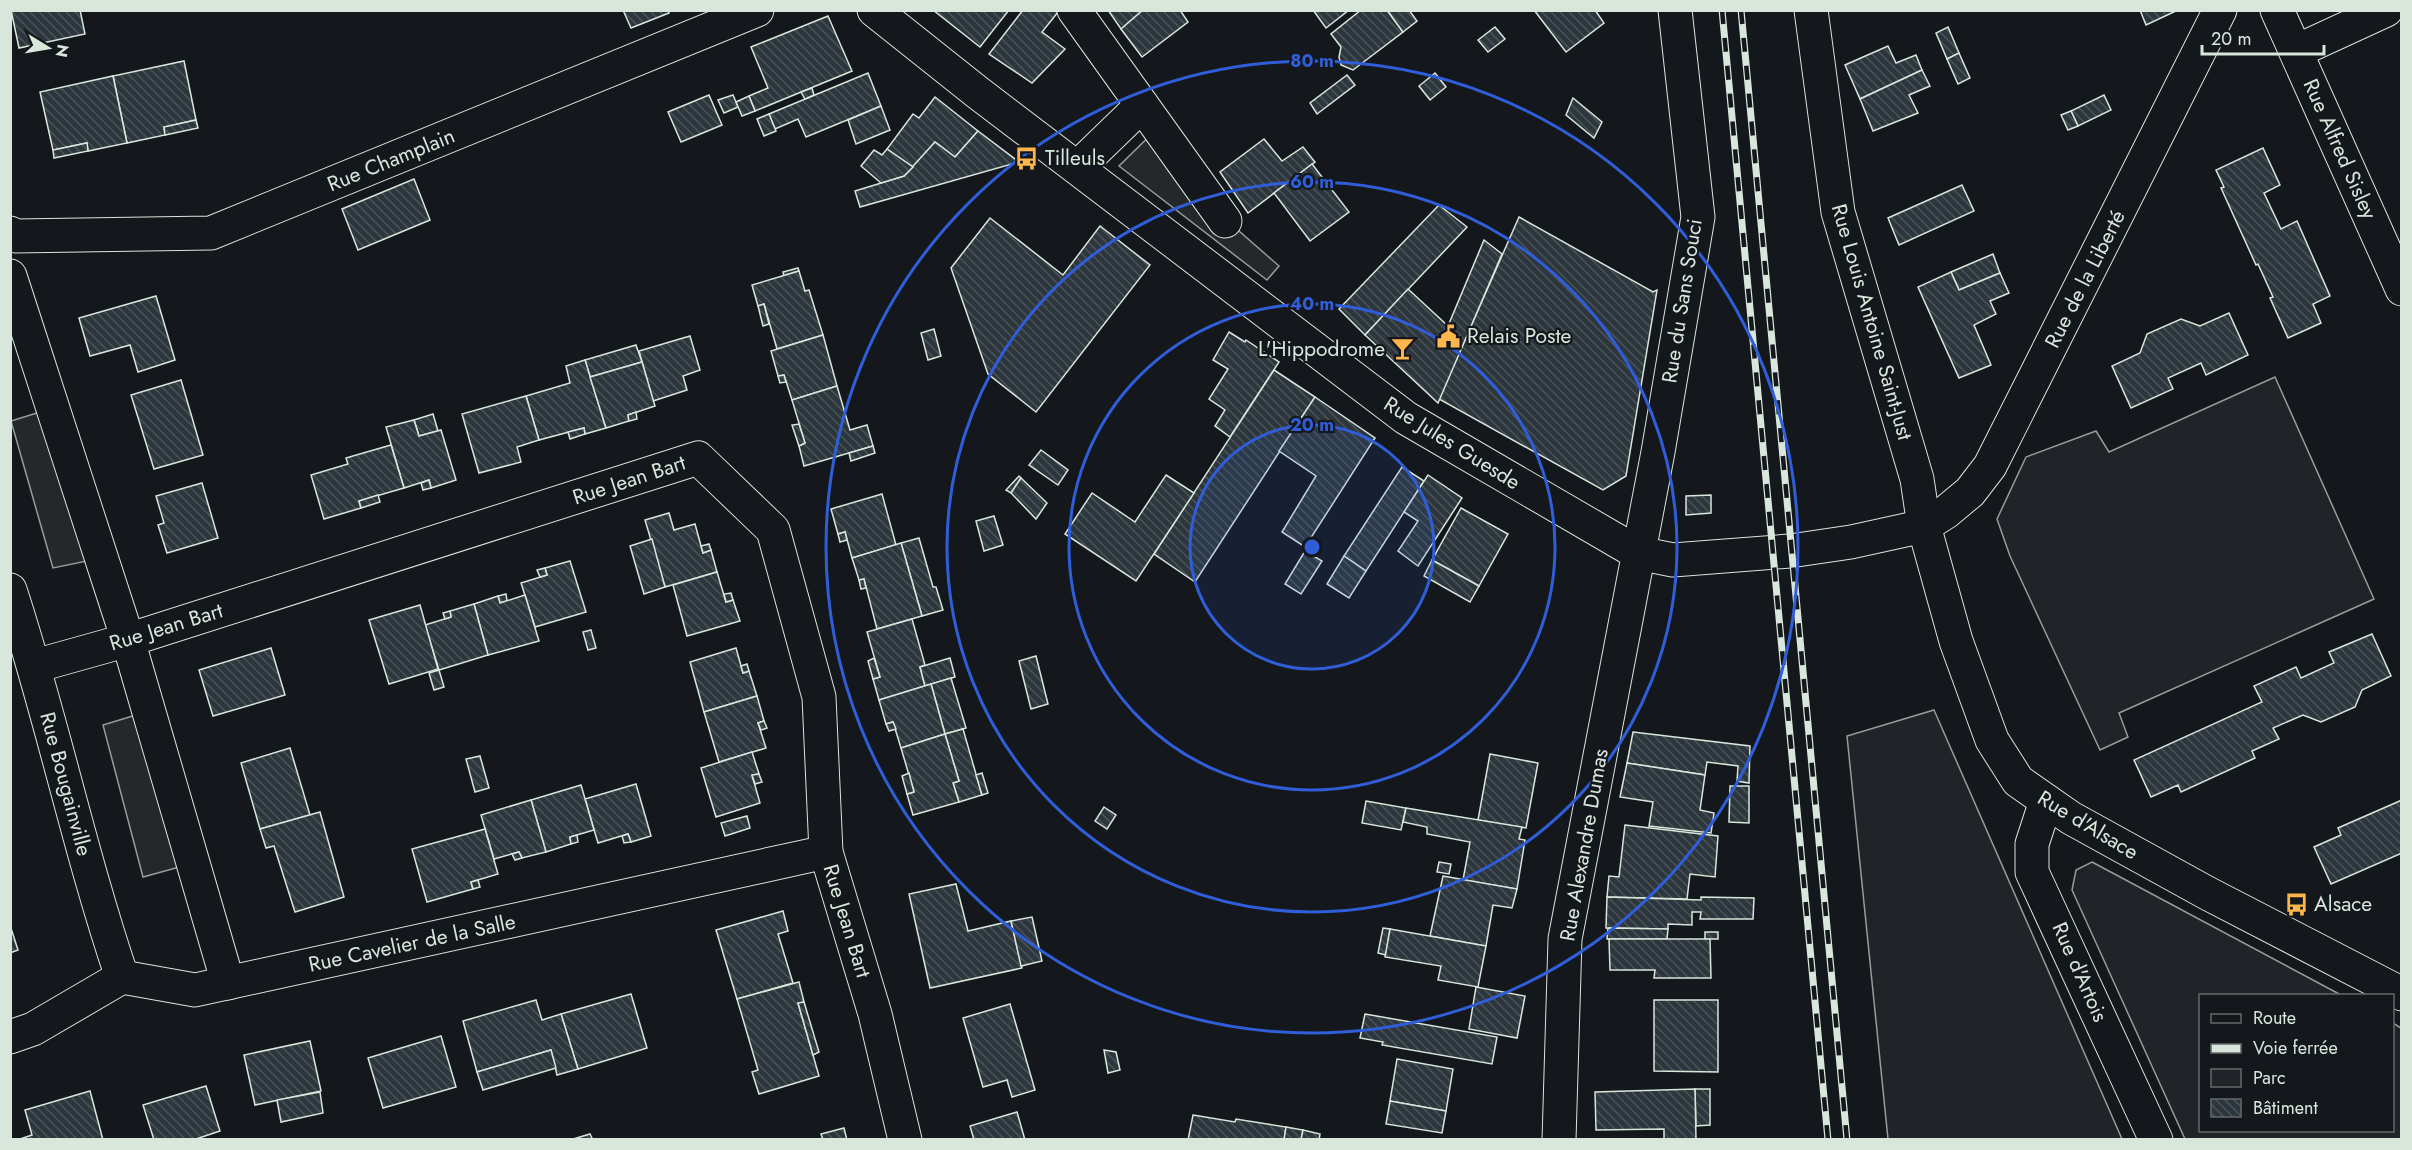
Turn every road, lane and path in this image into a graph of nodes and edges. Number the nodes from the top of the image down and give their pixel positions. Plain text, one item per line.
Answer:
1 (757, 10) edge
2 (874, 10) edge
3 (1074, 10) edge
4 (1676, 10) edge
5 (1811, 10) edge
6 (2220, 10) edge
7 (2277, 10) edge
8 (2386, 10) edge
9 (2297, 51) junction
10 (1143, 105) junction
11 (1078, 167) junction
12 (1225, 221) dead end
13 (12, 238) edge
14 (10, 276) edge
15 (2402, 289) edge
16 (1924, 526) junction
17 (1638, 553) junction
18 (10, 590) edge
19 (128, 640) junction
20 (35, 666) junction
21 (2046, 801) junction
22 (826, 852) junction
23 (122, 977) junction
24 (228, 983) junction
25 (2402, 994) edge
26 (10, 1037) edge
27 (905, 1140) edge
28 (1559, 1140) edge
29 (2156, 1140) edge

1 - 13 street, Rue Champlain
2 - 11 street, Rue Jules Guesde
3 - 10 street
4 - 17 street, Rue du Sans Souci
5 - 16 street, Rue Louis Antoine Saint-Just
6 - 16 street, Rue de la Liberté
7 - 9 street, Rue Alfred Sisley
8 - 9 street
9 - 15 street, Rue Alfred Sisley
10 - 11 street
10 - 12 street
11 - 17 street, Rue Jules Guesde
14 - 19 street
16 - 17 street, Rue Jules Guesde
16 - 21 street, Rue d'Alsace
17 - 28 street, Rue Alexandre Dumas
18 - 20 street, Rue Bougainville
19 - 20 street, Rue Jean Bart
19 - 22 street, Rue Jean Bart
19 - 24 street
20 - 23 street, Rue Bougainville
21 - 25 street, Rue d'Alsace
21 - 29 street, Rue d'Artois
22 - 24 street, Rue Cavelier de la Salle
22 - 27 street, Rue Jean Bart
23 - 24 street, Rue Cavelier de la Salle
23 - 26 street

